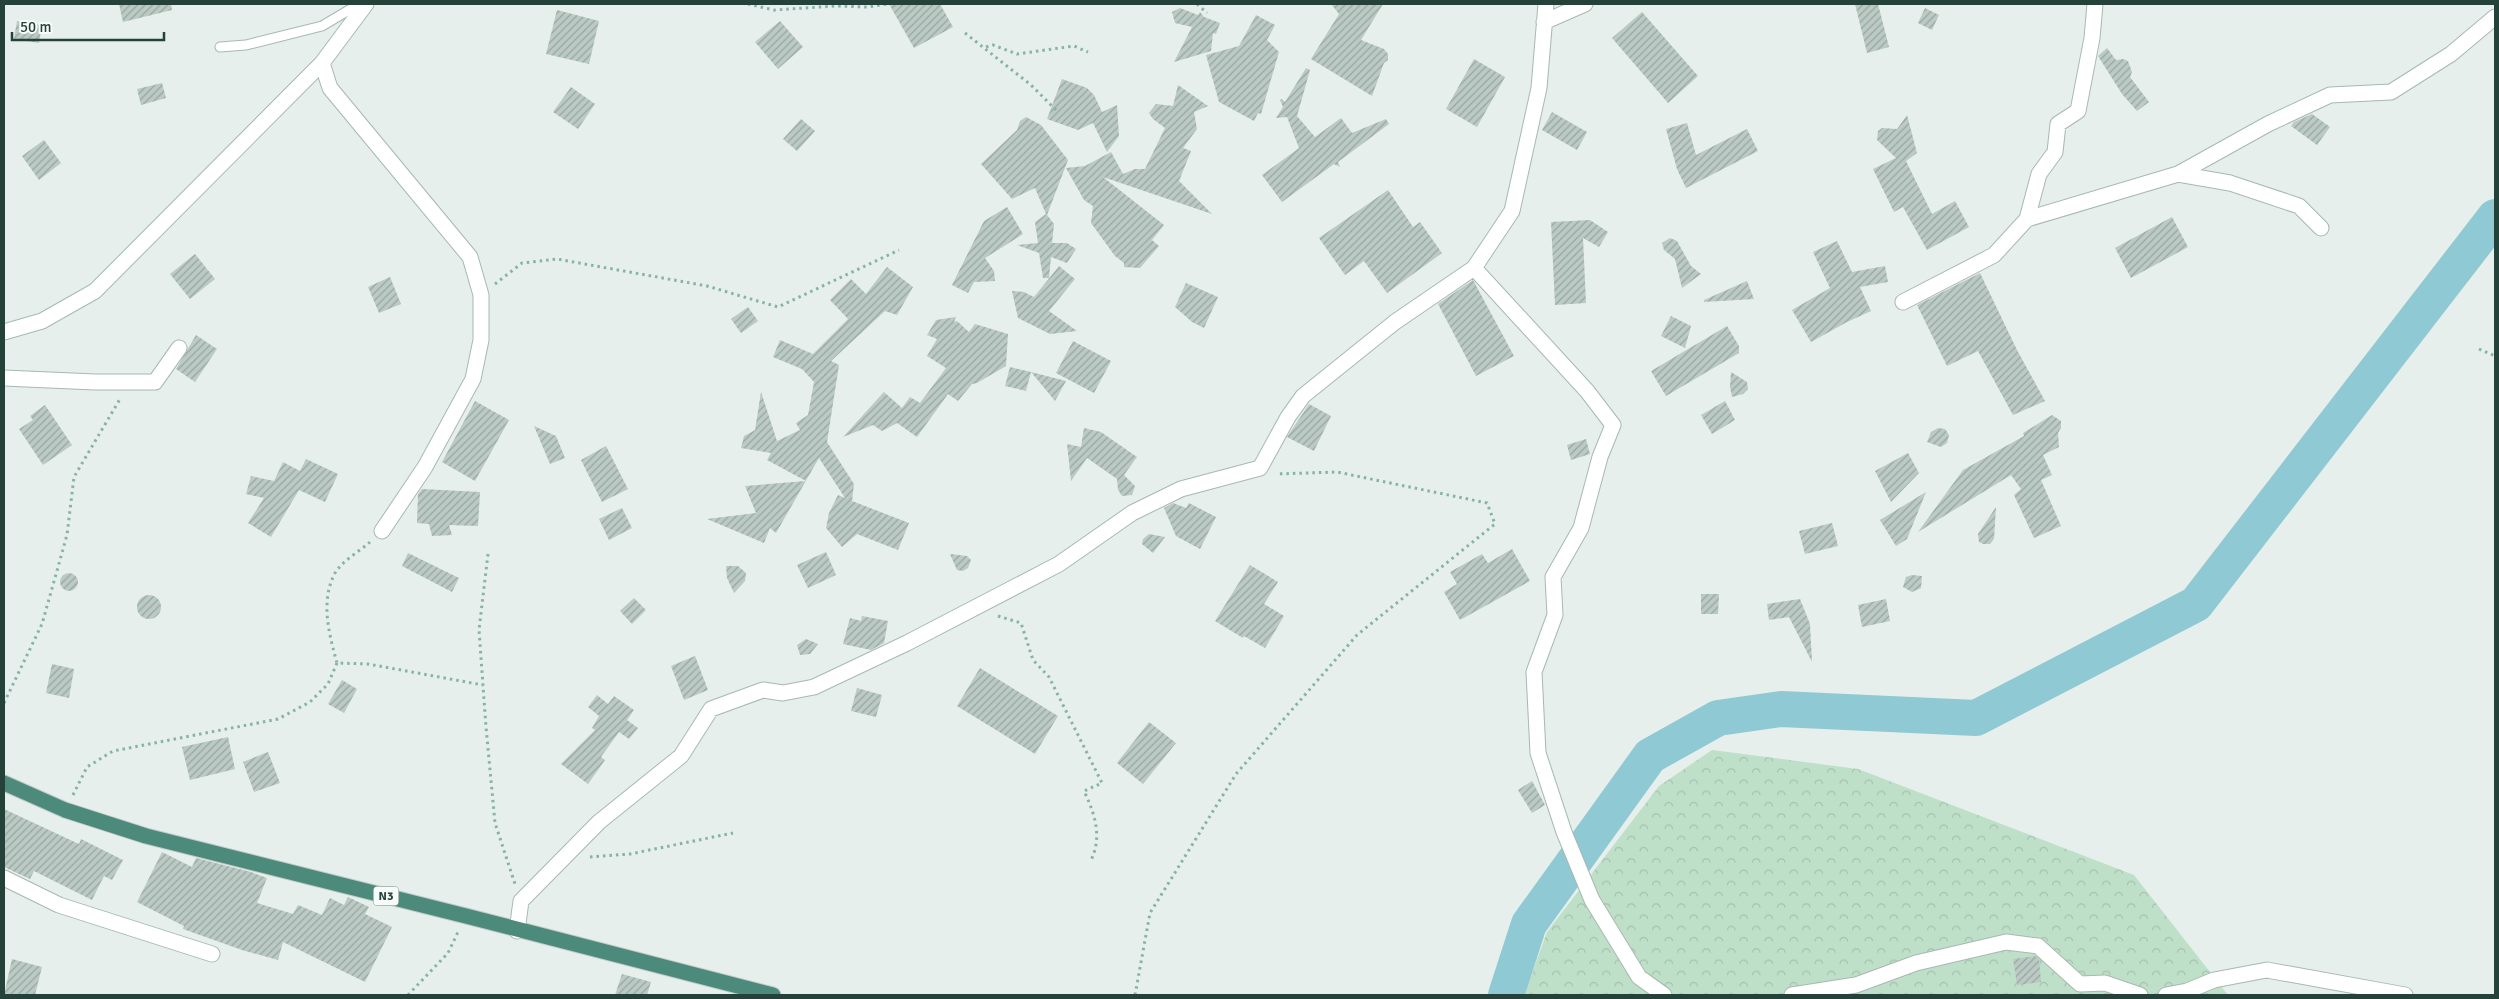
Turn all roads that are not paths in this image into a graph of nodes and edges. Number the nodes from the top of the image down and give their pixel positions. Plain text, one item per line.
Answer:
1 (360, 4) edge
2 (366, 4) edge
3 (1546, 4) edge
4 (1586, 4) edge
5 (2095, 4) edge
6 (2495, 17) edge
7 (1544, 22) junction
8 (220, 47) dead end
9 (322, 63) junction
10 (2178, 174) junction
11 (2027, 219) junction
12 (2321, 228) dead end
13 (1474, 268) junction
14 (1903, 302) dead end
15 (4, 332) edge
16 (179, 348) dead end
17 (4, 378) edge
18 (382, 531) road end
19 (4, 783) edge
20 (4, 878) edge
21 (517, 931) junction
22 (212, 954) dead end
23 (773, 995) edge
24 (1664, 995) edge
25 (1792, 995) edge
26 (2140, 995) edge
27 (2166, 995) edge
28 (2405, 995) edge

1 - 8 lane
2 - 9 street
3 - 7 street
4 - 7 street
5 - 11 street
6 - 10 street
7 - 13 street
9 - 15 street
9 - 18 street
10 - 11 street
10 - 12 street
11 - 14 street
13 - 21 street
13 - 24 street
16 - 17 street
19 - 21 highway, N3
20 - 22 street
21 - 23 highway, N3
25 - 26 street
27 - 28 street

